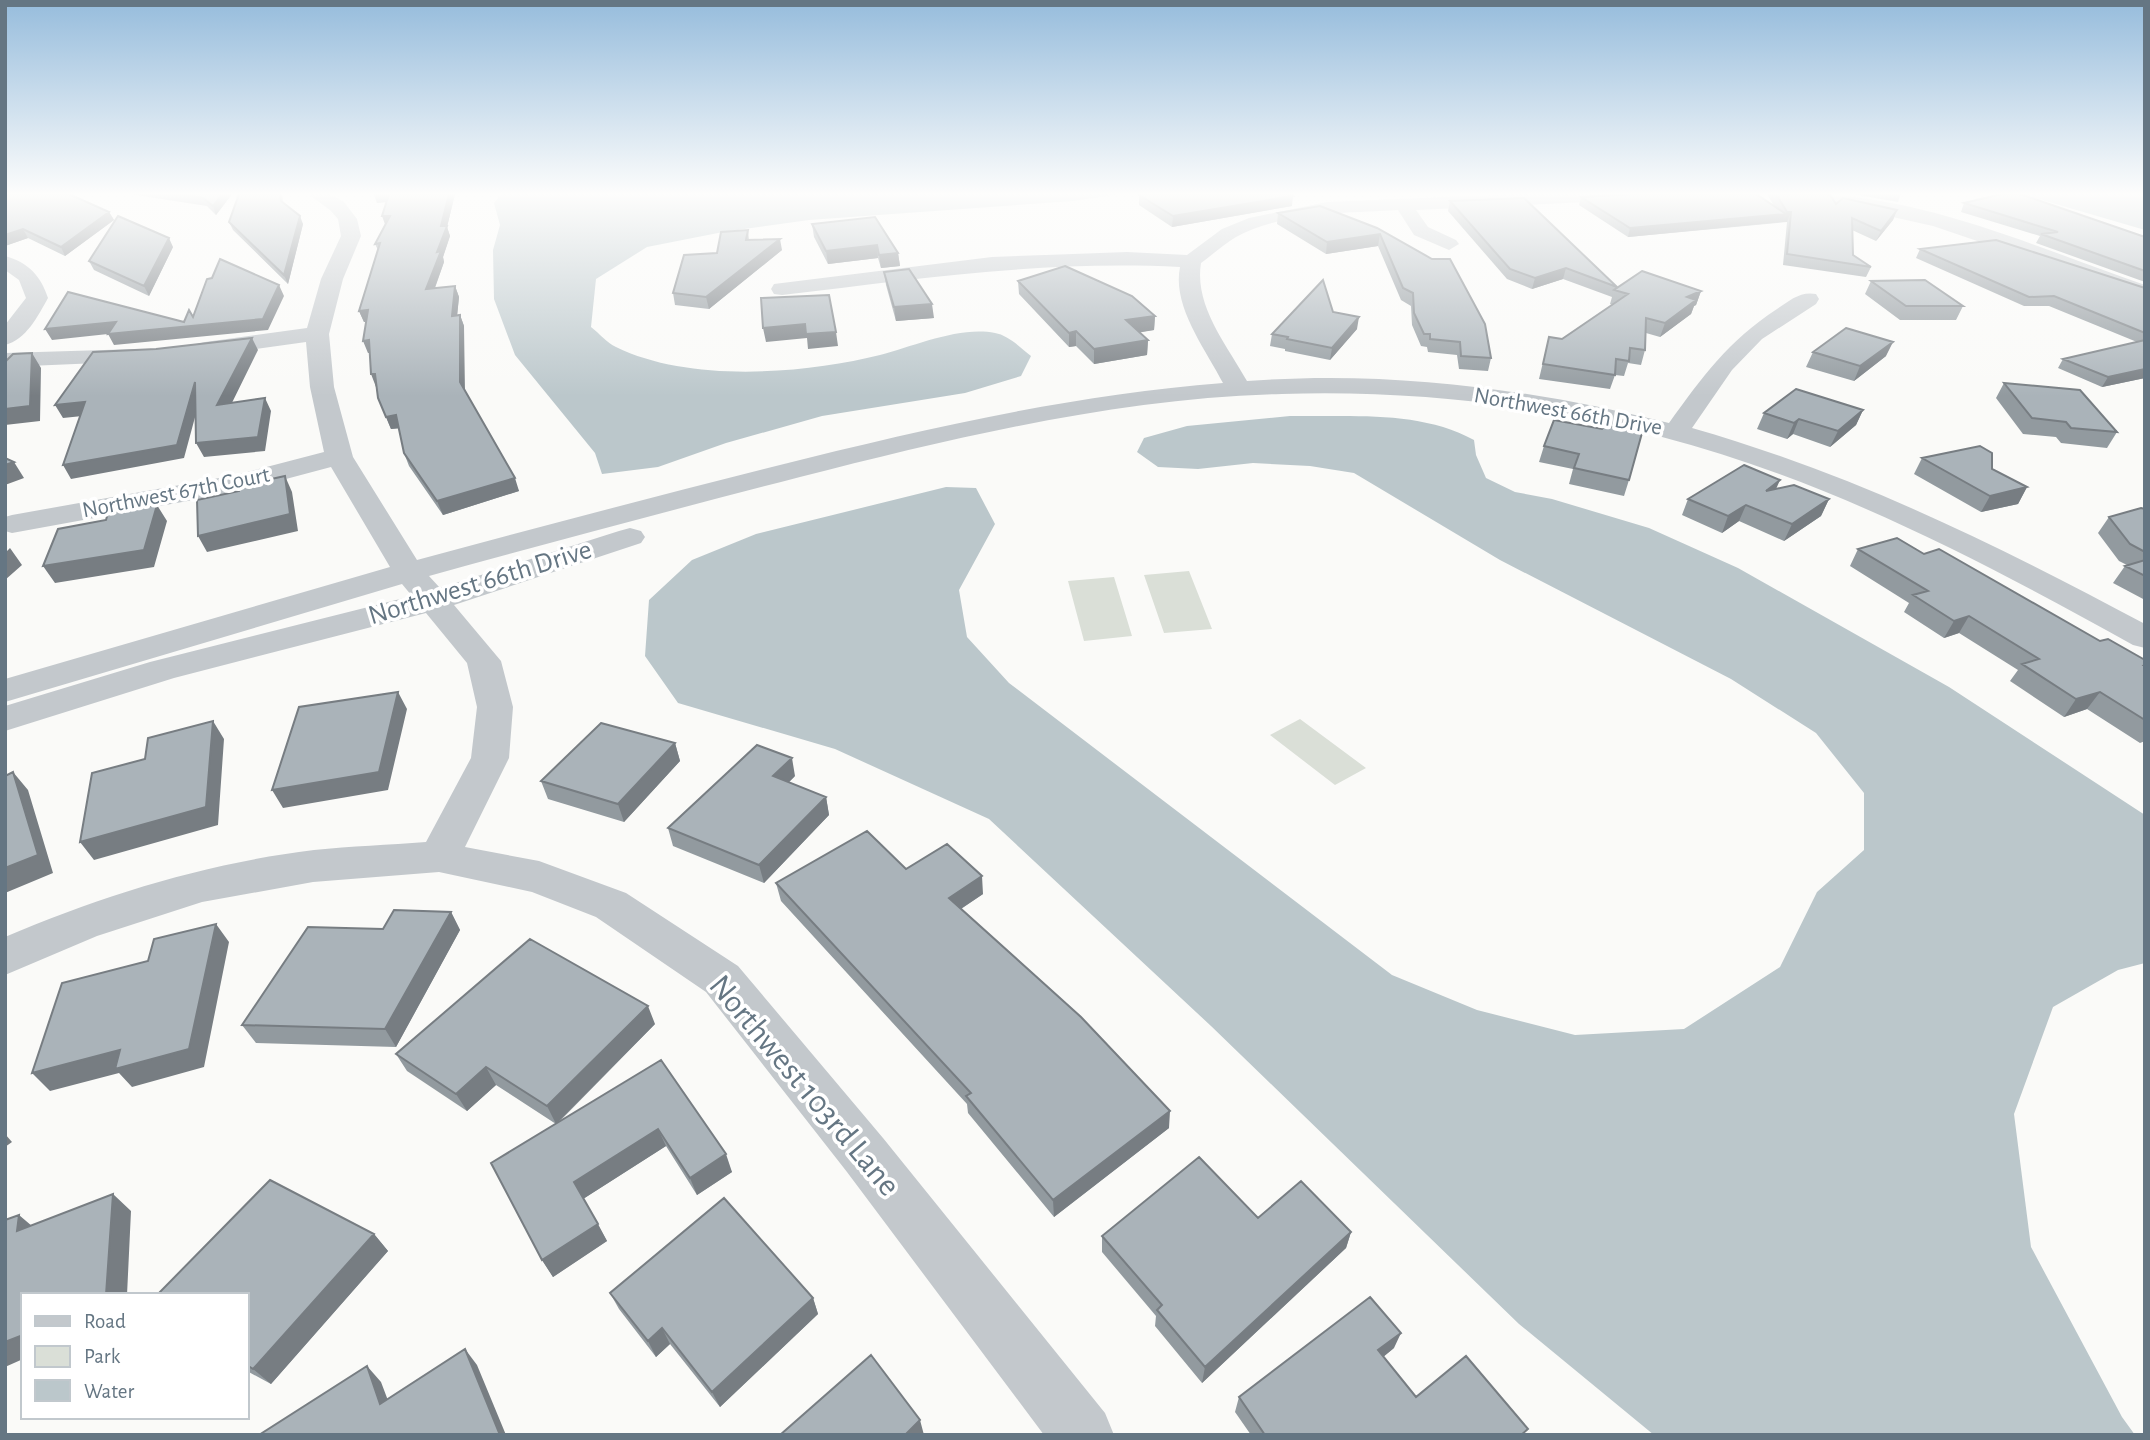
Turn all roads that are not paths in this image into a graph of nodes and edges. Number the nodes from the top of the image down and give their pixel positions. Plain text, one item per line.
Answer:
1 (339, 261) edge
2 (1041, 261) edge
3 (1191, 261) edge
4 (2060, 261) edge
5 (5, 262) edge
6 (782, 289) dead end
7 (2145, 292) edge
8 (1808, 299) dead end
9 (317, 334) junction
10 (5, 338) edge
11 (186, 351) edge
12 (159, 354) edge
13 (5, 360) edge
14 (1237, 386) junction
15 (951, 432) junction
16 (1676, 432) junction
17 (339, 457) junction
18 (12, 524) dead end
19 (408, 571) junction
20 (432, 601) junction
21 (2145, 638) edge
22 (5, 691) edge
23 (5, 719) edge
24 (439, 857) junction
25 (5, 957) edge
26 (1083, 1435) edge

1 - 9 street
2 - 6 street
3 - 14 street
4 - 7 street
5 - 10 street
8 - 16 street
9 - 11 street
9 - 17 street
12 - 13 street
14 - 15 street, Northwest 66th Drive
14 - 16 street, Northwest 66th Drive
15 - 19 street, Northwest 66th Drive
15 - 20 street, Northwest 66th Drive
16 - 21 street, Northwest 66th Drive
17 - 18 street, Northwest 67th Court
17 - 19 street
19 - 20 street
19 - 22 street, Northwest 66th Drive
20 - 23 street, Northwest 66th Drive
20 - 24 street
24 - 25 street, Northwest 103rd Lane
24 - 26 street, Northwest 103rd Lane

